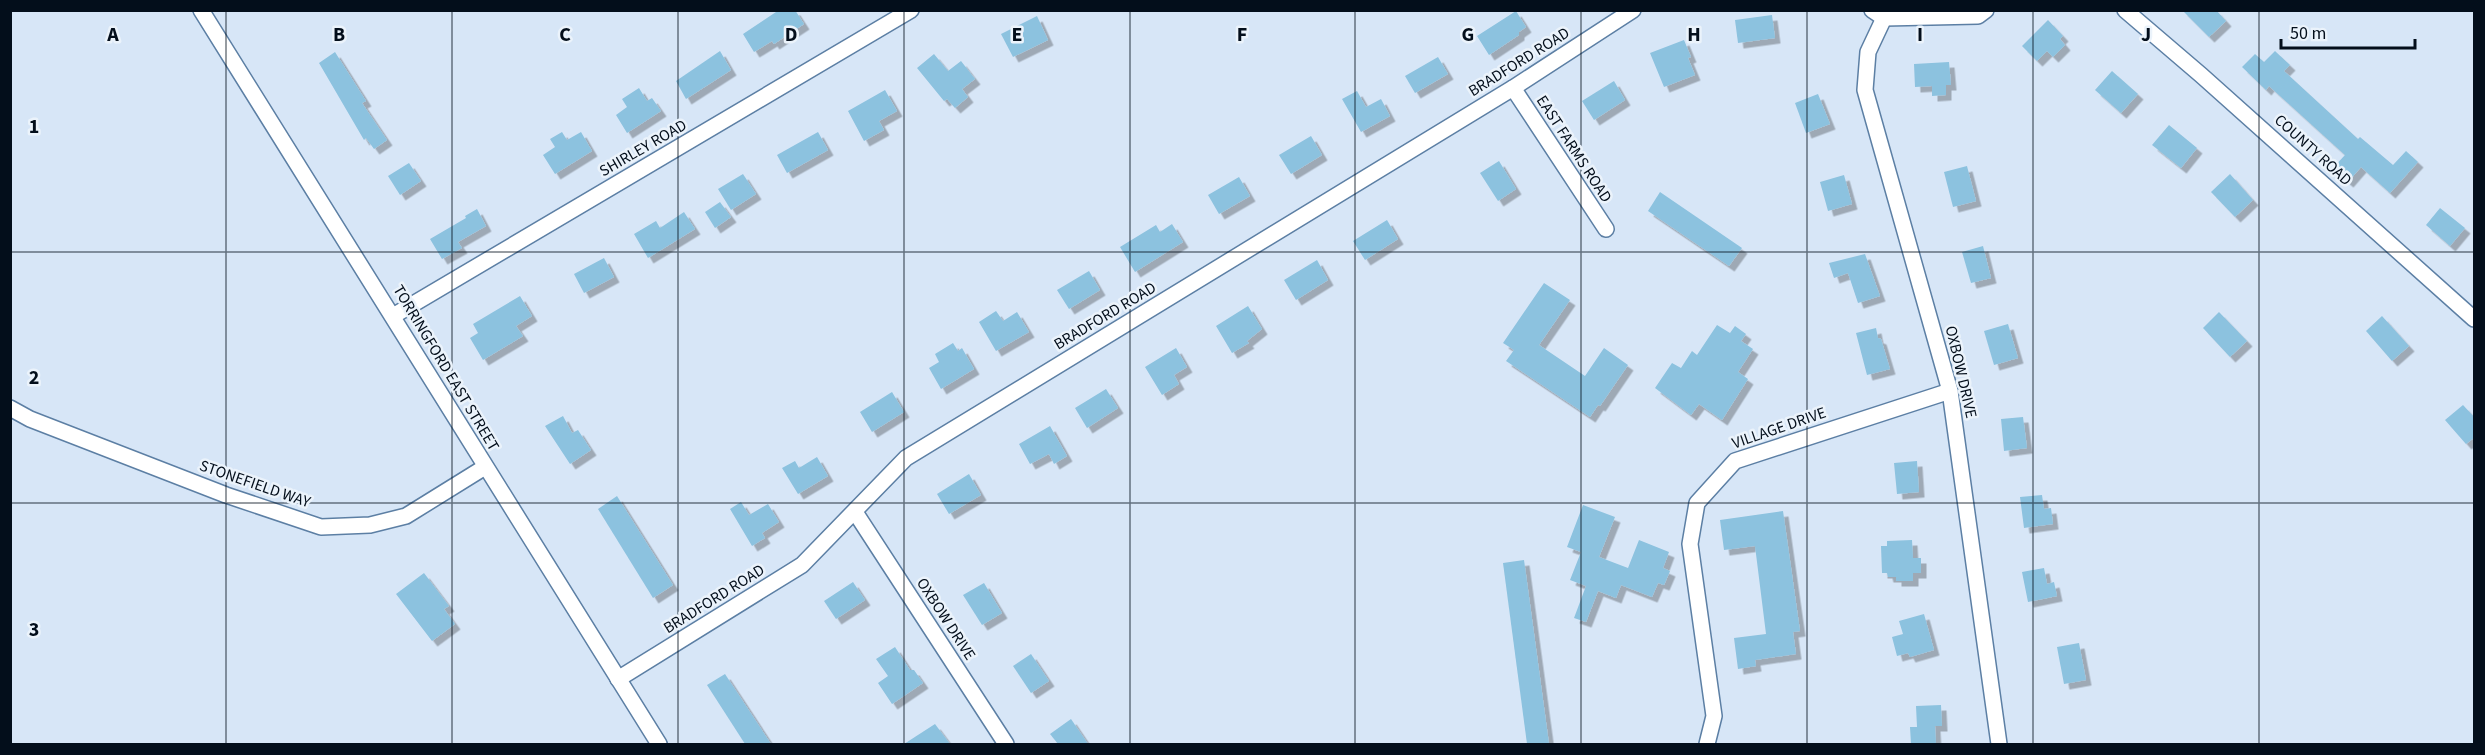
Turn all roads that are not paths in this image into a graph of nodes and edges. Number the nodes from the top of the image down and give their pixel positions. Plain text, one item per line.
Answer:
1 (201, 10) edge
2 (911, 10) edge
3 (1633, 10) edge
4 (1986, 10) edge
5 (2125, 10) edge
6 (1878, 14) edge
7 (1513, 88) junction
8 (1606, 229) dead end
9 (393, 316) junction
10 (2475, 319) edge
11 (1950, 391) junction
12 (10, 408) edge
13 (485, 467) junction
14 (855, 512) junction
15 (618, 679) junction
16 (659, 744) edge
17 (1006, 744) edge
18 (1707, 744) edge
19 (1999, 744) edge

1 - 9 street, TORRINGFORD EAST STREET
2 - 9 street, SHIRLEY ROAD
3 - 7 street, BRADFORD ROAD
4 - 6 street
5 - 10 street, COUNTY ROAD
6 - 11 street, OXBOW DRIVE
7 - 8 street, EAST FARMS ROAD
7 - 14 street, BRADFORD ROAD
9 - 13 street, TORRINGFORD EAST STREET
11 - 18 street, VILLAGE DRIVE
11 - 19 street, OXBOW DRIVE
12 - 13 street, STONEFIELD WAY
13 - 15 street, TORRINGFORD EAST STREET
14 - 15 street, BRADFORD ROAD
14 - 17 street, OXBOW DRIVE
15 - 16 street, TORRINGFORD EAST STREET

